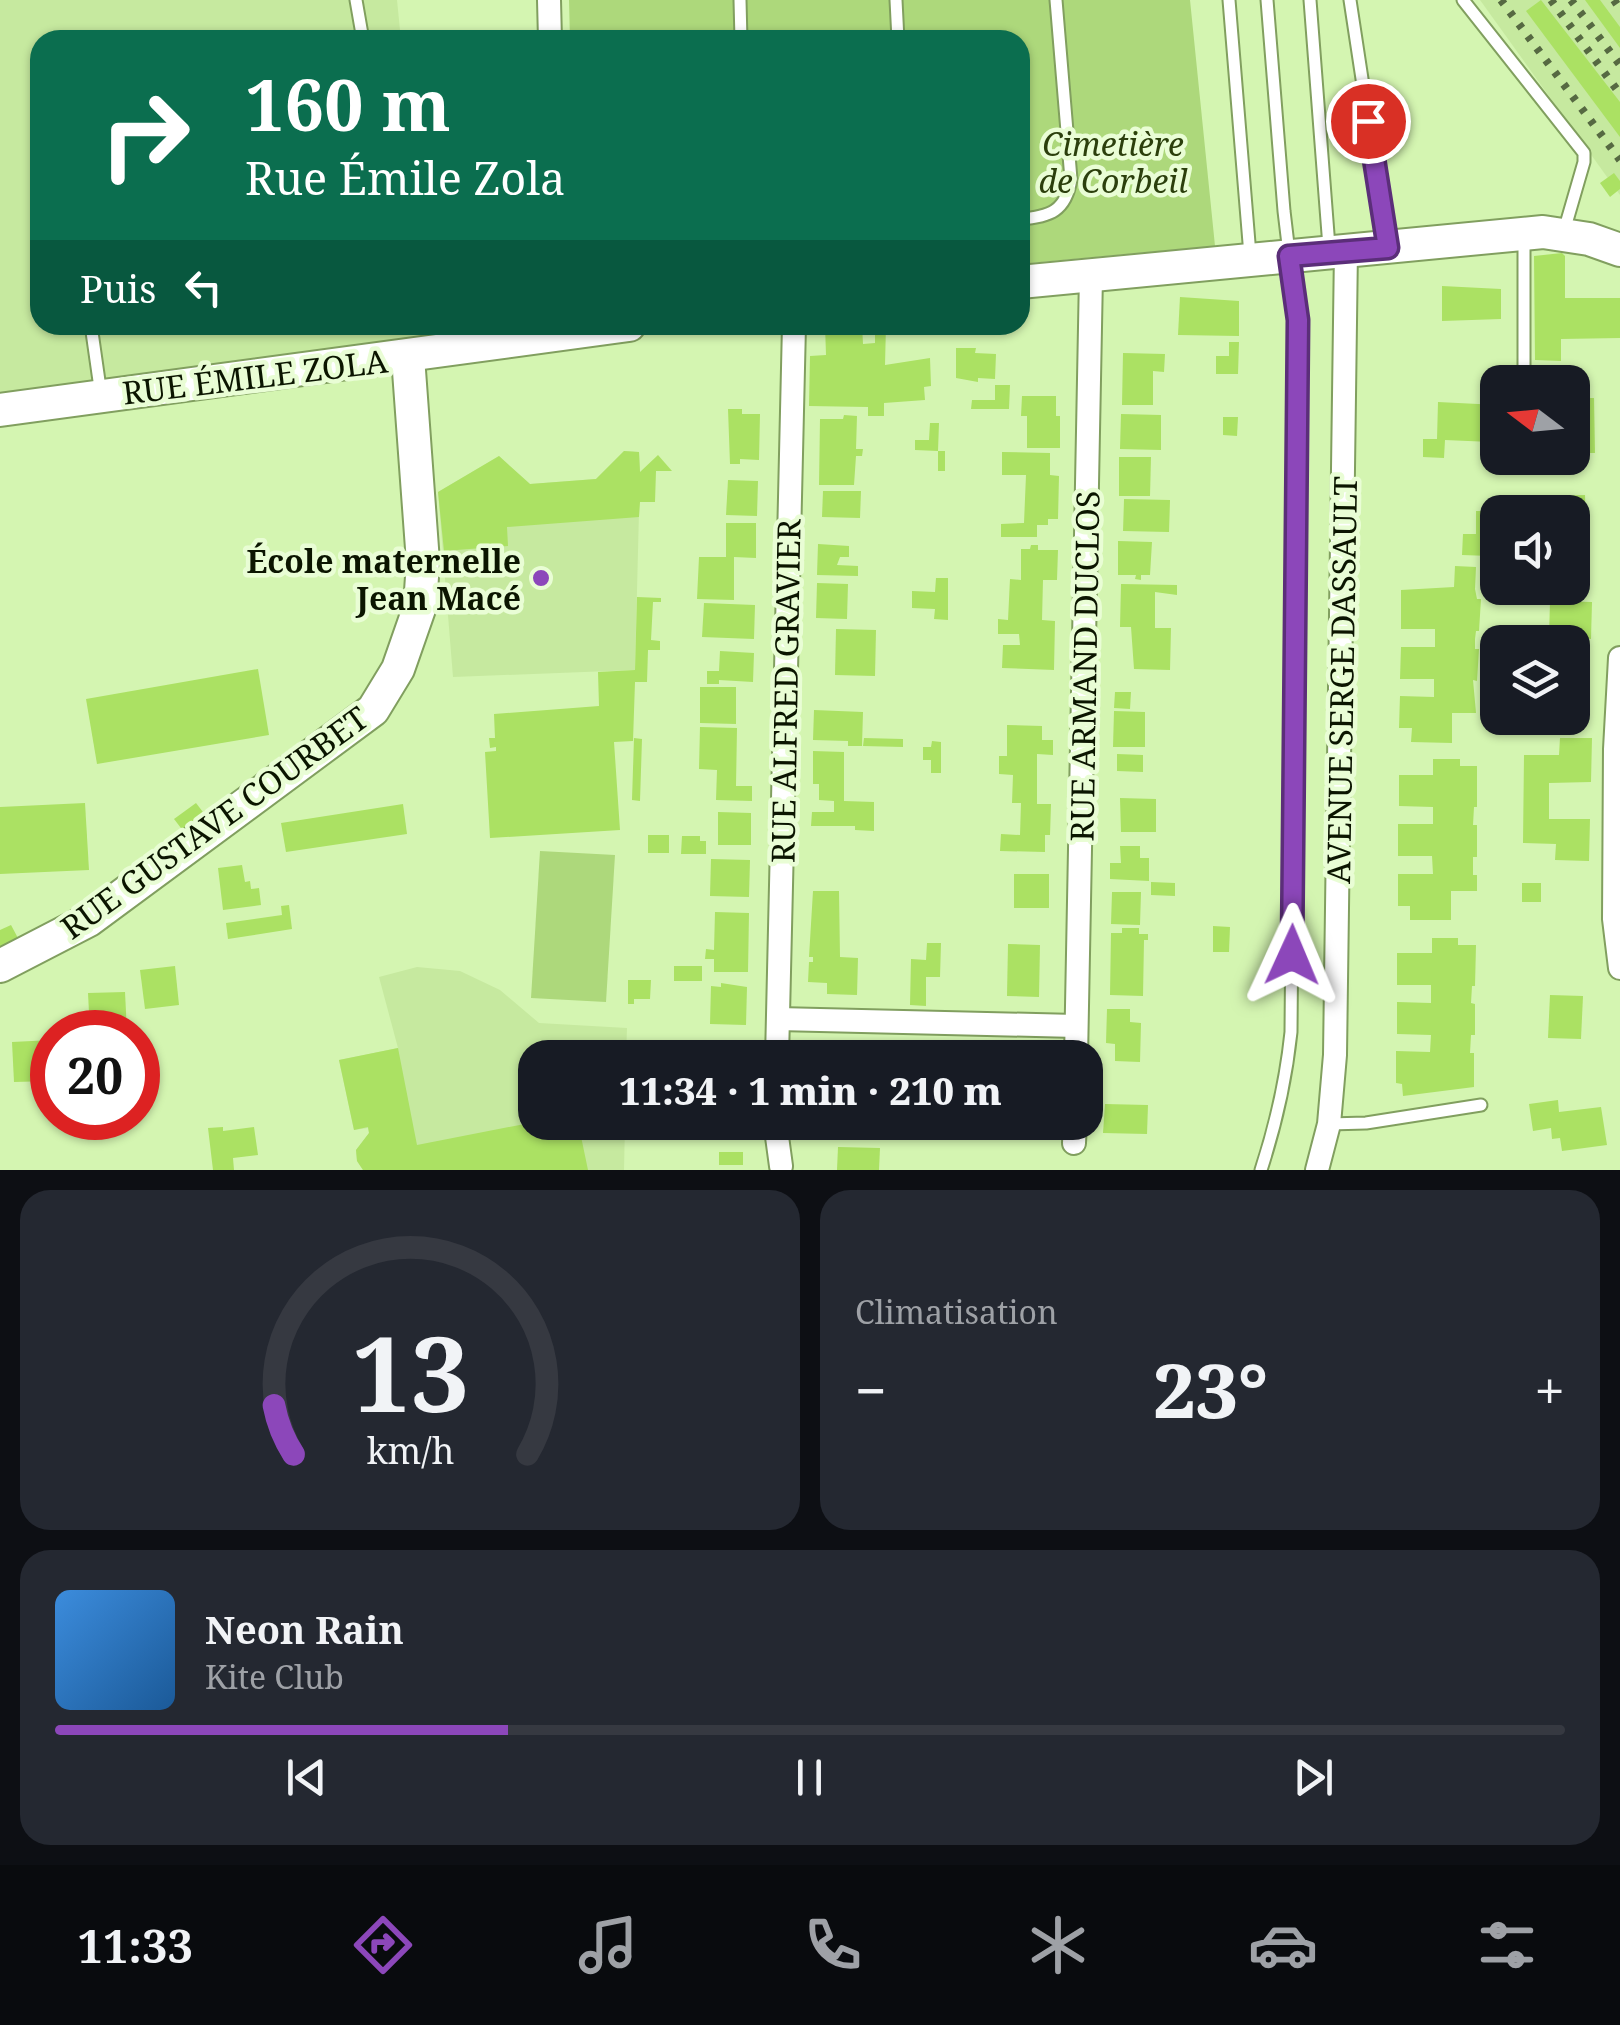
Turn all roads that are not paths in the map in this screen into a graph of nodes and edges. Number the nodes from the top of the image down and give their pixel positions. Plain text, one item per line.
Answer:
1 (356, 0) edge
2 (549, 0) edge
3 (740, 0) edge
4 (896, 0) edge
5 (1056, 0) edge
6 (1229, 0) edge
7 (1267, 0) edge
8 (1310, 0) edge
9 (1350, 0) edge
10 (1463, 0) edge
11 (360, 30) edge
12 (550, 30) edge
13 (741, 30) edge
14 (898, 30) edge
15 (1030, 217) edge
16 (1524, 234) junction
17 (1563, 234) junction
18 (1388, 248) junction
19 (1338, 250) junction
20 (1620, 250) edge
21 (1289, 256) junction
22 (1250, 259) junction
23 (1092, 275) junction
24 (1030, 281) edge
25 (92, 335) edge
26 (526, 335) edge
27 (794, 335) edge
28 (408, 357) junction
29 (1524, 365) edge
30 (100, 395) junction
31 (0, 410) edge
32 (1620, 658) edge
33 (0, 966) edge
34 (1620, 968) edge
35 (778, 1018) junction
36 (1076, 1026) junction
37 (777, 1040) edge
38 (1076, 1040) edge
39 (1480, 1105) dead end
40 (1329, 1124) junction
41 (777, 1140) edge
42 (781, 1166) dead end
43 (1261, 1170) edge
44 (1318, 1170) edge

1 - 11 lane
2 - 12 street
3 - 13 lane
4 - 14 lane
5 - 15 lane
6 - 22 lane
7 - 21 lane
8 - 19 lane
9 - 18 lane
10 - 17 lane
16 - 17 street
16 - 18 street
16 - 29 lane
17 - 20 street
18 - 19 street
19 - 21 street
19 - 40 street, AVENUE SERGE DASSAULT
21 - 22 street
21 - 43 lane
22 - 23 street
23 - 24 street
23 - 36 street, RUE ARMAND DUCLOS
25 - 30 lane
26 - 28 street, RUE ÉMILE ZOLA
27 - 35 street, RUE ALFRED GRAVIER
28 - 30 street, RUE ÉMILE ZOLA
28 - 33 street, RUE GUSTAVE COURBET
30 - 31 street, RUE ÉMILE ZOLA
32 - 34 street
35 - 36 street
35 - 37 street, RUE ALFRED GRAVIER
36 - 38 street, RUE ARMAND DUCLOS
39 - 40 lane
40 - 44 street, AVENUE SERGE DASSAULT
41 - 42 street

